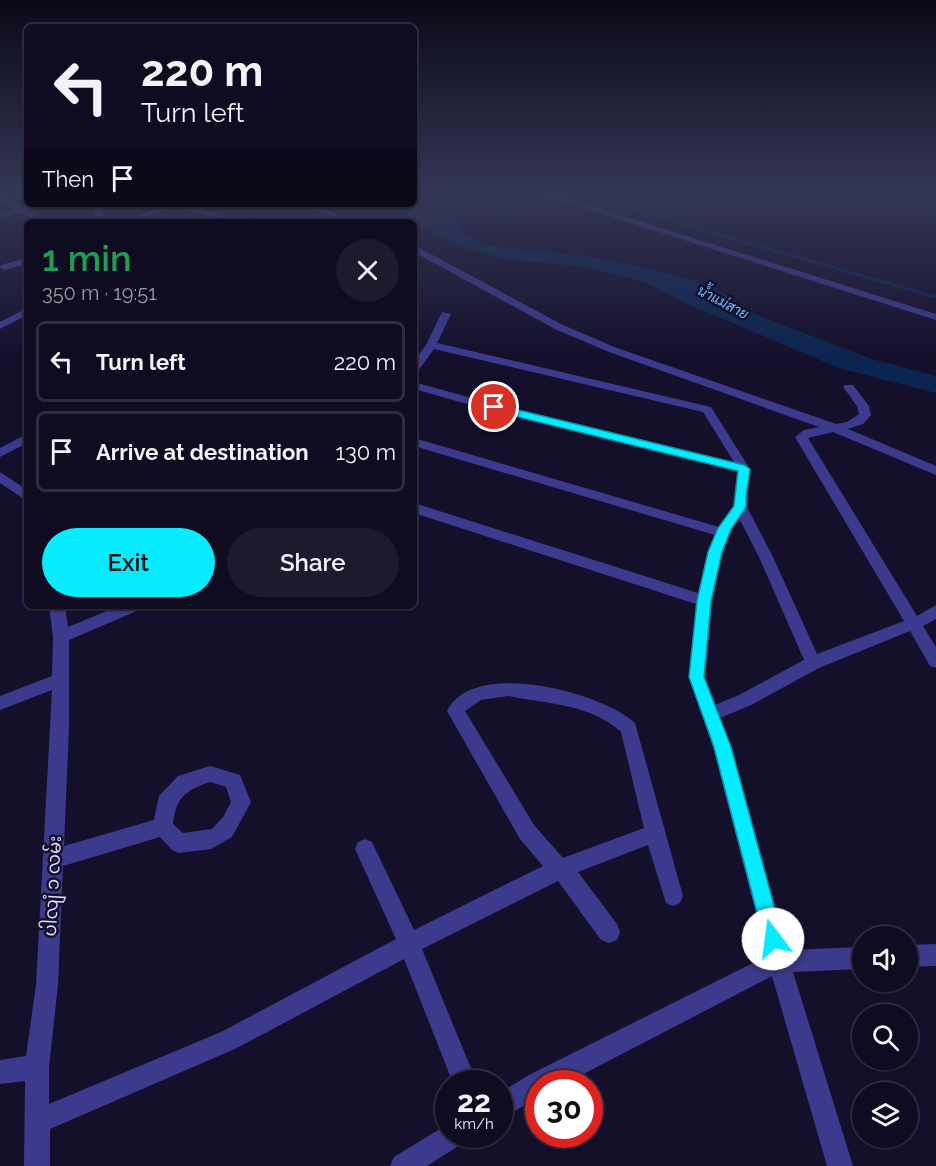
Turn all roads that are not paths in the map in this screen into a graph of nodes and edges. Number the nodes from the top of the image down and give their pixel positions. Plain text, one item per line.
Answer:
1 (711, 246) edge
2 (417, 250) edge
3 (24, 262) edge
4 (4, 267) dead end
5 (24, 313) edge
6 (446, 314) dead end
7 (936, 317) edge
8 (0, 326) edge
9 (423, 350) edge
10 (417, 386) edge
11 (849, 387) dead end
12 (834, 428) junction
13 (24, 440) edge
14 (417, 443) edge
15 (0, 453) edge
16 (744, 469) junction
17 (936, 471) edge
18 (0, 476) edge
19 (24, 495) edge
20 (740, 507) junction
21 (417, 509) edge
22 (723, 533) junction
23 (704, 601) junction
24 (57, 609) edge
25 (127, 609) edge
26 (936, 611) edge
27 (914, 624) junction
28 (61, 637) junction
29 (936, 661) edge
30 (813, 663) junction
31 (60, 680) junction
32 (0, 703) edge
33 (709, 715) junction
34 (164, 827) dead end
35 (655, 833) junction
36 (365, 849) dead end
37 (53, 859) junction
38 (560, 869) junction
39 (674, 896) dead end
40 (609, 932) dead end
41 (409, 944) junction
42 (936, 955) edge
43 (918, 956) edge
44 (852, 958) edge
45 (779, 961) junction
46 (37, 1067) junction
47 (460, 1070) edge
48 (567, 1070) edge
49 (0, 1072) edge
50 (37, 1122) junction
51 (435, 1146) edge
52 (37, 1166) edge
53 (403, 1166) edge
54 (840, 1166) edge

1 - 7 street
2 - 12 street
3 - 4 street
5 - 8 street
6 - 9 street
9 - 16 street
10 - 16 street
11 - 12 street
12 - 17 street
12 - 27 street
13 - 15 street
14 - 22 street
16 - 20 street
18 - 19 street
20 - 22 street
20 - 30 street
21 - 23 street
22 - 23 street
23 - 33 street
24 - 28 street, ပါလျံ ၁ လမ်း
25 - 28 street
26 - 27 street
27 - 29 street
27 - 30 street
28 - 31 street, ပါလျံ ၁ လမ်း
30 - 33 street
31 - 32 street
31 - 37 street, ပါလျံ ၁ လမ်း
33 - 45 street
34 - 37 street
35 - 38 street
35 - 38 street
35 - 39 street
36 - 41 street
37 - 46 street, ပါလျံ ၁ လမ်း
38 - 40 street
38 - 41 street
41 - 47 street
41 - 50 street
42 - 43 street
44 - 45 street
45 - 48 street
45 - 54 street
46 - 49 street
46 - 50 street, ပါလျံ ၁ လမ်း
50 - 52 street, ပါလျံ ၁ လမ်း
51 - 53 street

